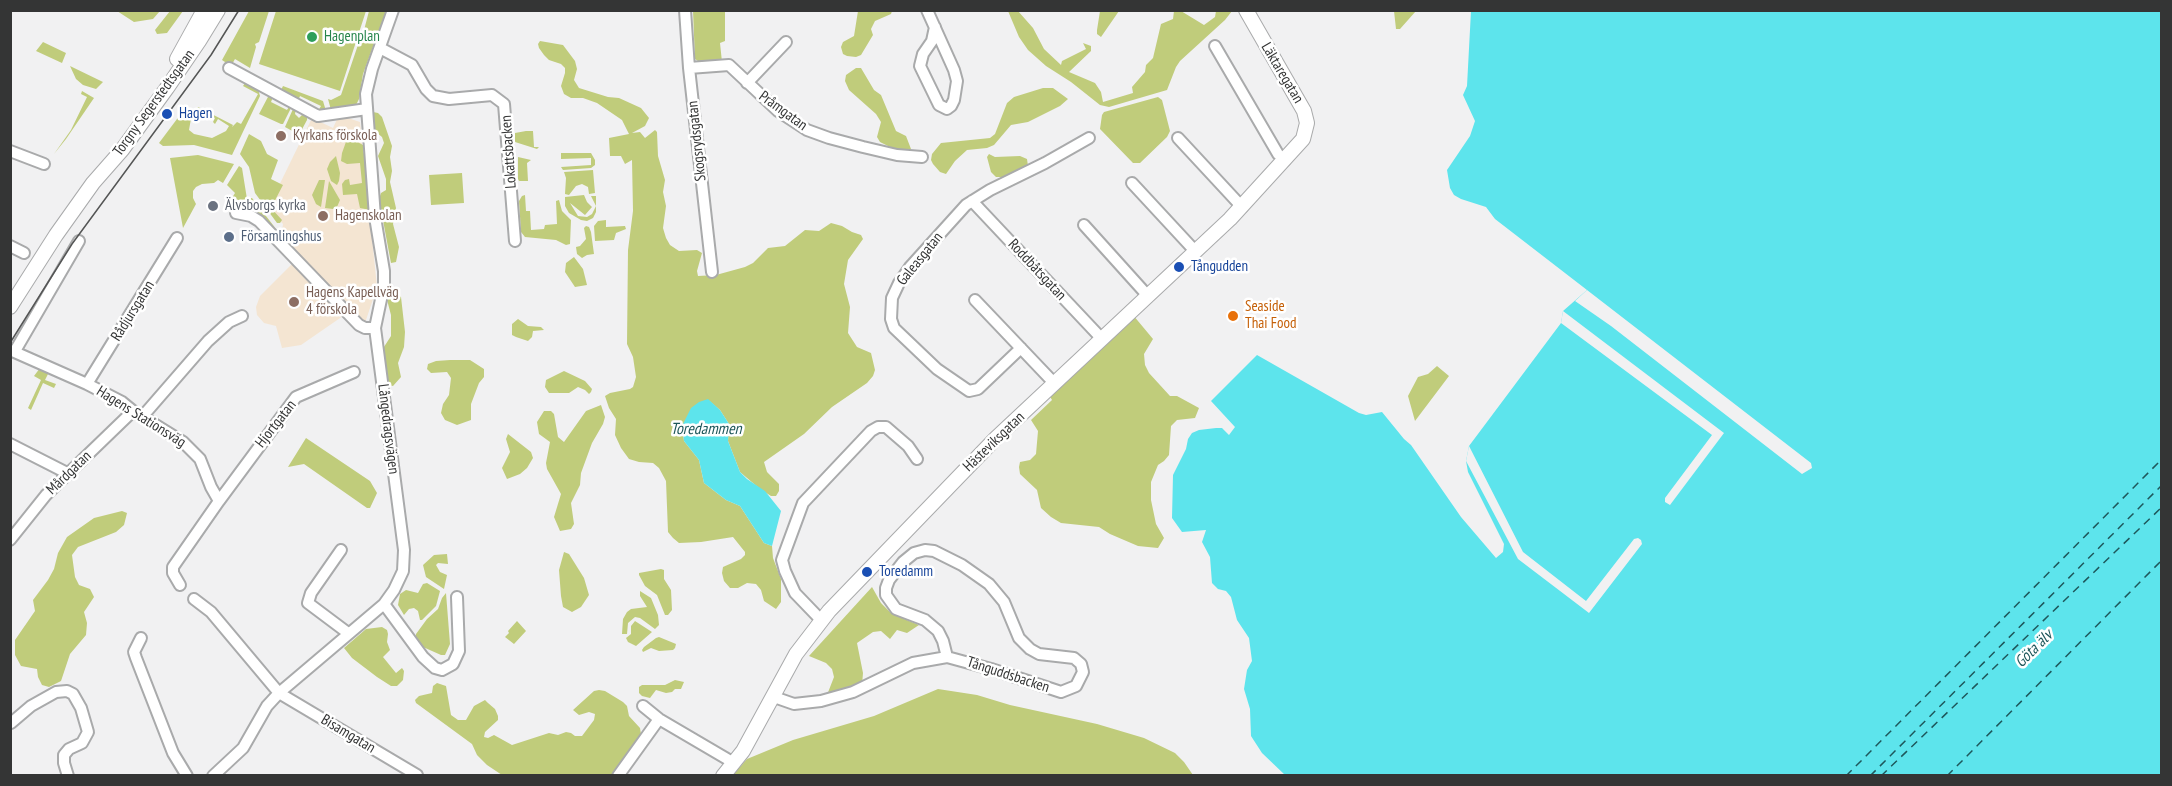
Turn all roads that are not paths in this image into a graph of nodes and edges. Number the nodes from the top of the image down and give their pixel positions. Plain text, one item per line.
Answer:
1 (204, 10) edge
2 (218, 10) edge
3 (393, 10) edge
4 (685, 10) edge
5 (927, 10) edge
6 (1246, 10) edge
7 (934, 27) junction
8 (786, 42) dead end
9 (1215, 46) dead end
10 (380, 48) junction
11 (229, 68) dead end
12 (689, 68) junction
13 (747, 83) junction
14 (367, 109) junction
15 (1089, 138) dead end
16 (1178, 138) dead end
17 (1303, 139) joint
18 (10, 151) edge
19 (922, 157) dead end
20 (1285, 160) junction
21 (108, 163) junction
22 (44, 164) dead end
23 (1132, 183) dead end
24 (972, 201) junction
25 (1242, 207) junction
26 (236, 213) dead end
27 (1084, 225) dead end
28 (177, 238) dead end
29 (80, 241) dead end
30 (515, 242) dead end
31 (10, 246) edge
32 (1196, 251) junction
33 (24, 253) dead end
34 (712, 272) dead end
35 (1148, 296) junction
36 (975, 300) dead end
37 (10, 307) edge
38 (242, 316) dead end
39 (375, 328) junction
40 (1102, 339) junction
41 (1021, 348) junction
42 (13, 350) edge
43 (354, 372) dead end
44 (87, 384) junction
45 (1055, 384) junction
46 (137, 414) junction
47 (10, 444) edge
48 (917, 459) dead end
49 (68, 473) junction
50 (219, 501) junction
51 (13, 534) edge
52 (341, 550) dead end
53 (180, 585) dead end
54 (457, 597) dead end
55 (194, 598) dead end
56 (384, 604) junction
57 (821, 620) junction
58 (348, 633) junction
59 (141, 638) dead end
60 (947, 657) junction
61 (279, 693) junction
62 (774, 697) junction
63 (643, 706) dead end
64 (658, 719) junction
65 (10, 723) edge
66 (734, 763) junction
67 (68, 776) edge
68 (188, 776) edge
69 (213, 776) edge
70 (417, 776) edge
71 (618, 776) edge
72 (723, 776) edge

1 - 21 street, Torgny Segerstedtsgatan
2 - 21 street, Torgny Segerstedtsgatan
3 - 10 street, Långedragsvägen
4 - 12 street, Skogsrydsgatan
5 - 7 street
6 - 17 street, Läktaregatan
7 - 7 street
8 - 13 street
9 - 20 street
10 - 14 street, Långedragsvägen
10 - 30 street, Lokattsbacken
11 - 14 street
12 - 13 street, Pråmgatan
12 - 34 street, Skogsrydsgatan
13 - 19 street, Pråmgatan
14 - 39 street, Långedragsvägen
15 - 24 street, Galeasgatan
16 - 25 street
17 - 20 street, Hästeviksgatan
18 - 22 street
20 - 25 street, Hästeviksgatan
21 - 37 street, Torgny Segerstedtsgatan
23 - 32 street
24 - 40 street, Roddbåtsgatan
24 - 41 street, Galeasgatan
25 - 32 street, Hästeviksgatan
26 - 39 street
27 - 35 street
28 - 44 street, Rådjursgatan
29 - 42 street
31 - 33 street
32 - 35 street, Hästeviksgatan
35 - 40 street, Hästeviksgatan
36 - 41 street
38 - 46 street, Mårdgatan
39 - 56 street, Långedragsvägen
40 - 45 street, Hästeviksgatan
41 - 45 street
42 - 44 street, Hagens Stationsväg
43 - 50 street, Hjortgatan
44 - 46 street, Hagens Stationsväg
45 - 57 street, Hästeviksgatan
46 - 49 street, Mårdgatan
46 - 50 street, Hagens Stationsväg
47 - 49 street
48 - 57 street
49 - 51 street, Mårdgatan
50 - 53 street
52 - 58 street
54 - 56 street
55 - 61 street
56 - 58 street, Långedragsvägen
57 - 62 street, Hästeviksgatan
58 - 61 street, Långedragsvägen
59 - 68 street
60 - 60 street, Tånguddsbacken
60 - 62 street, Tånguddsbacken
61 - 69 street, Långedragsvägen
61 - 70 street, Bisamgatan
62 - 66 street, Hästeviksgatan
63 - 64 street
64 - 66 street
64 - 71 street
65 - 67 street
66 - 72 street, Hästeviksgatan

